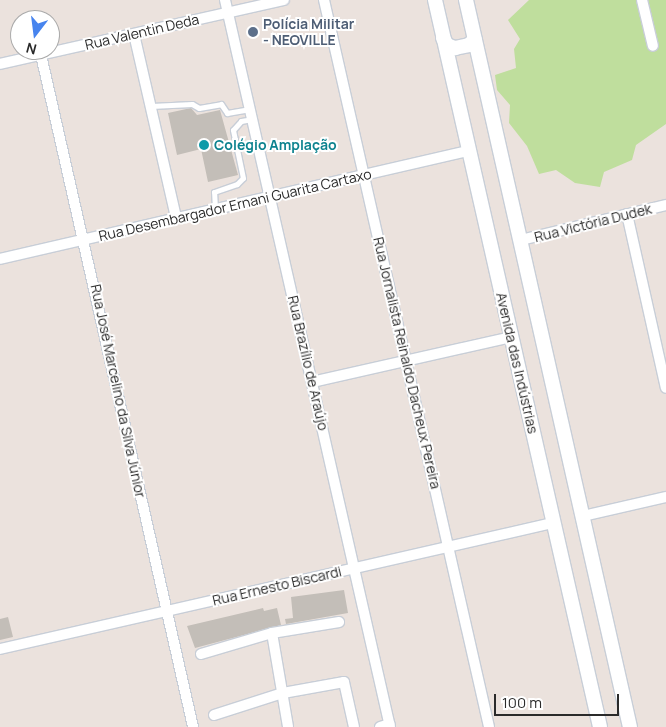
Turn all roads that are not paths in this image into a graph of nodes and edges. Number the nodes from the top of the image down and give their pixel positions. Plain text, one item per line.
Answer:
1 (225, 0) edge
2 (284, 0) edge
3 (324, 0) edge
4 (435, 0) edge
5 (466, 0) edge
6 (642, 0) edge
7 (228, 13) junction
8 (134, 34) junction
9 (443, 38) junction
10 (475, 39) junction
11 (653, 46) dead end
12 (60, 51) edge
13 (18, 60) edge
14 (41, 60) edge
15 (0, 64) edge
16 (151, 106) junction
17 (251, 114) junction
18 (469, 151) junction
19 (364, 175) junction
20 (270, 197) junction
21 (666, 205) edge
22 (216, 209) junction
23 (627, 214) junction
24 (176, 218) junction
25 (85, 239) junction
26 (520, 240) junction
27 (0, 259) edge
28 (511, 337) junction
29 (406, 361) junction
30 (312, 382) junction
31 (666, 388) edge
32 (666, 497) edge
33 (583, 516) junction
34 (553, 523) junction
35 (448, 547) junction
36 (354, 568) junction
37 (167, 611) junction
38 (339, 622) dead end
39 (272, 633) junction
40 (0, 649) edge
41 (201, 654) dead end
42 (283, 693) junction
43 (214, 715) dead end
44 (386, 726) edge
45 (193, 727) edge
46 (288, 727) edge
47 (354, 727) edge
48 (489, 727) edge
49 (600, 727) edge
50 (630, 727) edge

1 - 7 street, Rua Brazílio de Araújo
2 - 7 street, Rua Valentin Deda
3 - 19 street, Rua Jornalista Reinaldo Dacheux Pereira
4 - 9 main road, Avenida das Indústrias
5 - 10 main road
6 - 11 street
7 - 8 street, Rua Valentin Deda
7 - 17 street, Rua Brazílio de Araújo
8 - 12 street, Rua Valentin Deda
8 - 16 street
9 - 10 main road
9 - 18 main road, Avenida das Indústrias
10 - 26 main road
13 - 15 street, Rua Valentin Deda
14 - 25 street, Rua José Marcelino da Silva Júnior
16 - 17 lane
16 - 24 street
17 - 20 street, Rua Brazílio de Araújo
17 - 22 lane
18 - 19 street, Rua Desembargador Ernani Guarita Cartaxo
18 - 28 main road, Avenida das Indústrias
19 - 20 street, Rua Desembargador Ernani Guarita Cartaxo
19 - 29 street, Rua Jornalista Reinaldo Dacheux Pereira
20 - 22 street, Rua Desembargador Ernani Guarita Cartaxo
20 - 30 street, Rua Brazílio de Araújo
21 - 23 street, Rua Victória Dudek
22 - 24 street, Rua Desembargador Ernani Guarita Cartaxo
23 - 26 street, Rua Victória Dudek
23 - 31 street
24 - 25 street, Rua Desembargador Ernani Guarita Cartaxo
25 - 27 street, Rua Desembargador Ernani Guarita Cartaxo
25 - 37 street, Rua José Marcelino da Silva Júnior
26 - 33 main road
28 - 29 street
28 - 34 main road, Avenida das Indústrias
29 - 30 street
29 - 35 street, Rua Jornalista Reinaldo Dacheux Pereira
30 - 36 street, Rua Brazílio de Araújo
32 - 33 street
33 - 50 main road
34 - 35 street, Rua Ernesto Biscardi
34 - 49 main road, Avenida das Indústrias
35 - 36 street, Rua Ernesto Biscardi
35 - 48 street, Rua Jornalista Reinaldo Dacheux Pereira
36 - 37 street, Rua Ernesto Biscardi
36 - 44 street, Rua Brazílio de Araújo
37 - 40 street, Rua Ernesto Biscardi
37 - 45 street, Rua José Marcelino da Silva Júnior
38 - 39 street
39 - 41 street
39 - 42 street
42 - 43 street
42 - 46 street
42 - 47 street

